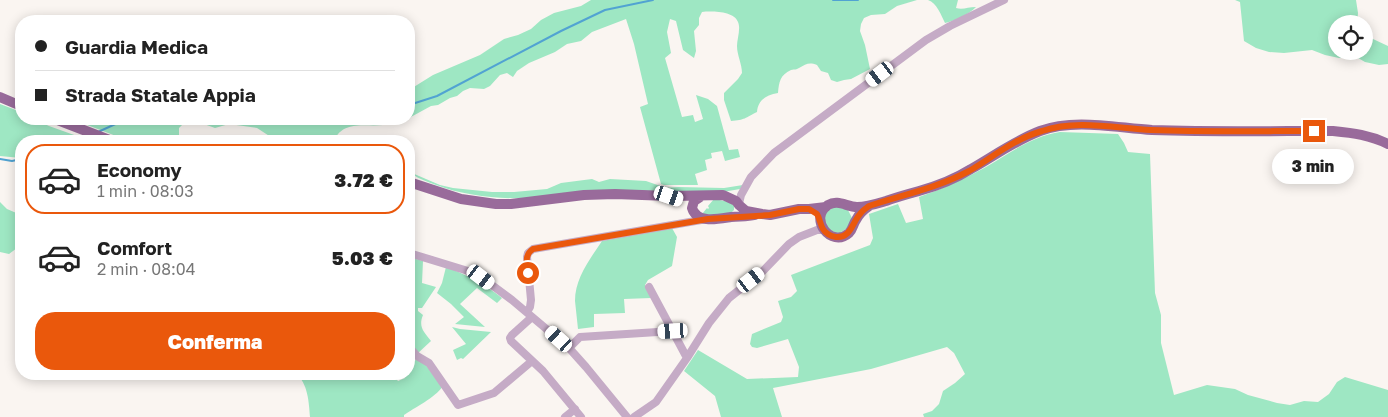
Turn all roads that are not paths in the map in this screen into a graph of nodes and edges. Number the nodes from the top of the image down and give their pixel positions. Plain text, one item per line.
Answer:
1 (1004, 0) edge
2 (0, 97) edge
3 (15, 103) edge
4 (71, 125) edge
5 (97, 135) edge
6 (1388, 144) edge
7 (415, 184) edge
8 (743, 190) junction
9 (723, 195) junction
10 (669, 196) junction
11 (700, 196) junction
12 (739, 205) junction
13 (846, 205) junction
14 (869, 206) junction
15 (826, 207) junction
16 (692, 208) junction
17 (809, 209) junction
18 (762, 214) junction
19 (730, 217) junction
20 (708, 219) junction
21 (687, 222) junction
22 (854, 223) junction
23 (821, 224) junction
24 (415, 255) edge
25 (650, 287) dead end
26 (529, 314) junction
27 (673, 331) junction
28 (569, 348) junction
29 (415, 354) edge
30 (687, 358) junction
31 (532, 361) junction
32 (615, 403) junction
33 (575, 409) junction
34 (645, 411) junction
35 (565, 417) edge
36 (581, 417) edge
37 (627, 417) edge
38 (634, 417) edge

1 - 8 street
2 - 3 main road
4 - 5 main road
6 - 14 main road
7 - 10 main road
8 - 9 street
8 - 12 street
9 - 11 main road
9 - 12 main road
10 - 11 main road
10 - 16 main road
11 - 16 main road
12 - 18 main road
12 - 19 main road
13 - 14 main road
13 - 15 main road
13 - 22 main road
14 - 22 main road
15 - 17 main road
15 - 23 main road
16 - 20 main road
16 - 21 street
17 - 18 main road
17 - 23 main road
18 - 19 main road
19 - 20 main road
20 - 21 street
21 - 26 street
22 - 23 main road
23 - 30 street
24 - 26 street
25 - 27 street
26 - 28 street
26 - 31 street
27 - 28 street
27 - 30 street
28 - 32 street
29 - 31 street
30 - 34 street
31 - 33 street
32 - 34 street
32 - 37 street
33 - 35 street
33 - 36 street
34 - 38 street

